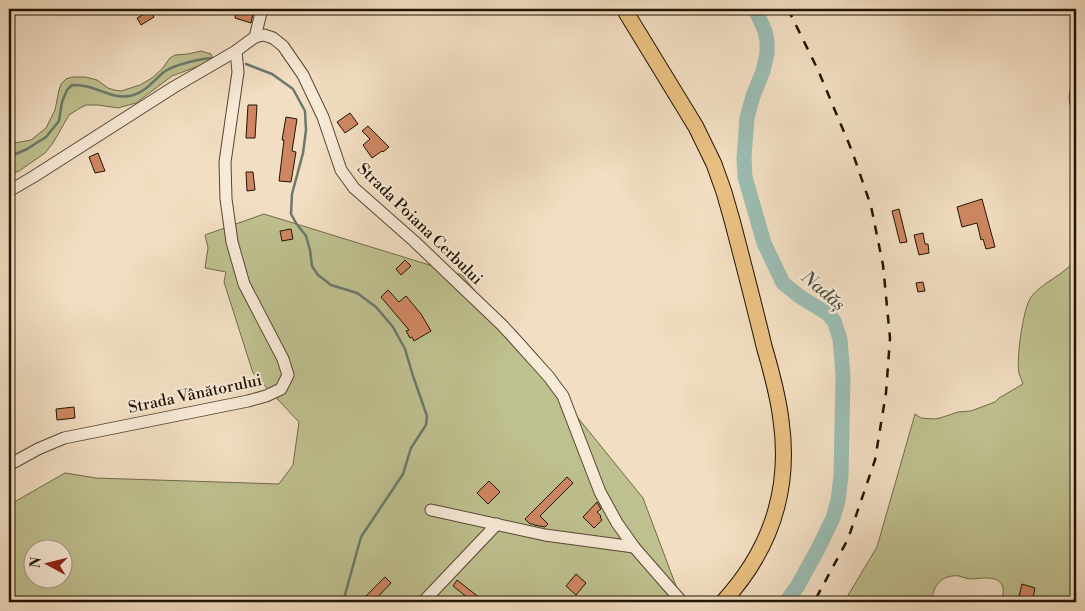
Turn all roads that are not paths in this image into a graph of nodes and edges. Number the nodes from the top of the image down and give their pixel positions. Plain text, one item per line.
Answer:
1 (262, 9) edge
2 (624, 9) edge
3 (255, 36) junction
4 (236, 51) junction
5 (9, 190) edge
6 (9, 466) edge
7 (431, 510) dead end
8 (496, 524) junction
9 (634, 547) junction
10 (423, 602) edge
11 (682, 602) edge
12 (723, 602) edge

1 - 3 street
2 - 12 main road
3 - 4 street
3 - 9 street, Strada Poiana Cerbului
4 - 5 street
4 - 6 street, Strada Vânătorului
7 - 8 street
8 - 9 street
8 - 10 street
9 - 11 street, Strada Poiana Cerbului

